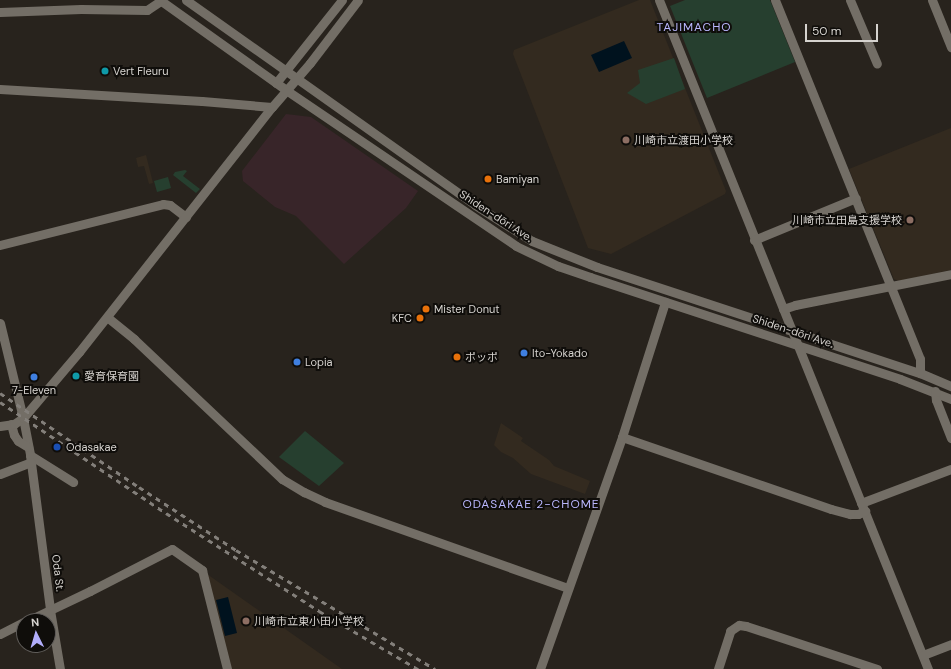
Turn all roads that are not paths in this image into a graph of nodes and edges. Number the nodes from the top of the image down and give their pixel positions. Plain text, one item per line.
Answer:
1 (161, 0) edge
2 (186, 0) edge
3 (342, 0) edge
4 (358, 0) edge
5 (659, 0) edge
6 (775, 0) edge
7 (850, 0) edge
8 (932, 0) edge
9 (0, 12) edge
10 (951, 47) edge
11 (877, 64) dead end
12 (286, 70) junction
13 (297, 78) junction
14 (276, 83) junction
15 (0, 89) edge
16 (286, 90) junction
17 (272, 107) junction
18 (856, 198) junction
19 (186, 217) junction
20 (754, 240) junction
21 (0, 245) edge
22 (951, 274) edge
23 (892, 287) junction
24 (665, 302) junction
25 (783, 309) junction
26 (106, 317) junction
27 (0, 323) edge
28 (792, 331) junction
29 (798, 345) junction
30 (920, 373) junction
31 (951, 386) edge
32 (935, 391) junction
33 (951, 399) edge
34 (23, 418) junction
35 (11, 424) junction
36 (0, 426) edge
37 (622, 437) junction
38 (951, 438) edge
39 (29, 455) junction
40 (951, 469) edge
41 (0, 474) edge
42 (73, 482) dead end
43 (863, 507) junction
44 (568, 588) junction
45 (50, 610) junction
46 (44, 613) edge
47 (16, 626) edge
48 (0, 634) edge
49 (951, 644) edge
50 (923, 655) junction
51 (60, 669) edge
52 (227, 669) edge
53 (540, 669) edge
54 (718, 669) edge
55 (877, 669) edge
56 (928, 669) edge

1 - 9 street
1 - 14 street, Shiden-dōri Ave.
2 - 12 street, Shiden-dōri Ave.
3 - 12 street
4 - 13 street
5 - 20 street
6 - 18 street
7 - 11 street
8 - 10 street
12 - 13 street, Shiden-dōri Ave.
12 - 14 street
13 - 16 street
13 - 28 street, Shiden-dōri Ave.
14 - 16 street, Shiden-dōri Ave.
15 - 17 street
16 - 17 street
16 - 24 street, Shiden-dōri Ave.
17 - 19 street
18 - 20 street
18 - 23 street
19 - 21 street
19 - 26 street
20 - 25 street
22 - 23 street
23 - 25 street
23 - 30 street
24 - 29 street, Shiden-dōri Ave.
24 - 37 street
25 - 28 street
26 - 34 street
26 - 44 street
27 - 34 street, Oda St.
28 - 29 street
28 - 30 street, Shiden-dōri Ave.
29 - 32 street, Shiden-dōri Ave.
29 - 43 street
30 - 31 street, Shiden-dōri Ave.
32 - 33 street, Shiden-dōri Ave.
32 - 38 street
34 - 35 street
34 - 39 street, Oda St.
35 - 36 street
35 - 39 street
37 - 43 street
37 - 44 street
39 - 41 street
39 - 42 street
39 - 45 street, Oda St.
40 - 43 street
43 - 50 street
44 - 53 street
45 - 46 street
45 - 51 street, Oda St.
45 - 52 street
47 - 48 street
49 - 50 street
50 - 56 street
54 - 55 street

